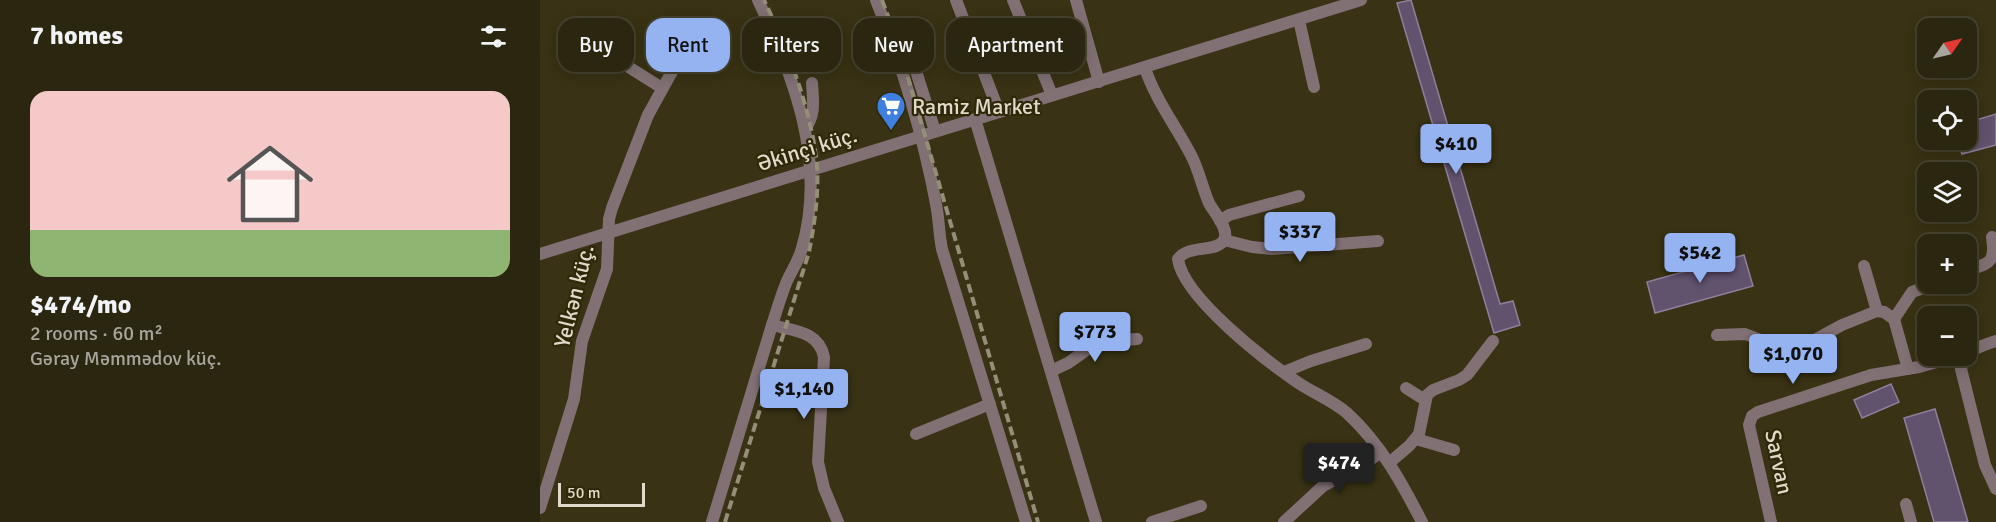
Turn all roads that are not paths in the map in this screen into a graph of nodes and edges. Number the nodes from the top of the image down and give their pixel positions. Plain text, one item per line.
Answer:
1 (758, 0) edge
2 (876, 0) edge
3 (956, 0) edge
4 (1013, 0) edge
5 (1076, 0) edge
6 (1361, 0) edge
7 (1299, 20) junction
8 (1145, 68) junction
9 (634, 70) edge
10 (671, 72) edge
11 (916, 72) edge
12 (1099, 81) junction
13 (812, 84) dead end
14 (1314, 87) dead end
15 (662, 88) junction
16 (1052, 95) junction
17 (999, 112) junction
18 (975, 119) junction
19 (805, 129) junction
20 (935, 131) junction
21 (920, 136) junction
22 (810, 170) junction
23 (1299, 196) dead end
24 (1220, 221) junction
25 (610, 232) junction
26 (1992, 237) dead end
27 (1224, 240) junction
28 (1378, 241) dead end
29 (540, 254) edge
30 (1864, 266) dead end
31 (1977, 267) edge
32 (1917, 290) edge
33 (1877, 311) junction
34 (1894, 319) junction
35 (772, 325) junction
36 (1717, 335) dead end
37 (1137, 339) dead end
38 (1493, 341) dead end
39 (1996, 341) edge
40 (1366, 344) dead end
41 (1977, 349) edge
42 (1920, 366) edge
43 (1962, 366) edge
44 (1908, 369) junction
45 (1051, 371) junction
46 (1284, 372) junction
47 (1406, 388) dead end
48 (1425, 400) junction
49 (990, 404) junction
50 (916, 435) dead end
51 (1416, 439) junction
52 (1454, 450) dead end
53 (1385, 458) junction
54 (1996, 489) edge
55 (1906, 504) dead end
56 (1201, 506) dead end
57 (540, 508) edge
58 (712, 522) edge
59 (838, 522) edge
60 (1026, 522) edge
61 (1096, 522) edge
62 (1152, 522) edge
63 (1284, 522) edge
64 (1422, 522) edge
65 (1771, 522) edge
66 (1911, 522) edge

1 - 19 street
2 - 21 street
3 - 17 street
4 - 16 street
5 - 12 street
6 - 7 street, Əkinçi küç.
7 - 8 street, Əkinçi küç.
7 - 14 street
8 - 12 street, Əkinçi küç.
8 - 24 street
9 - 15 street
10 - 15 street, Yelkən küç.
11 - 20 street
12 - 16 street, Əkinçi küç.
13 - 19 street
15 - 25 street, Yelkən küç.
16 - 17 street, Əkinçi küç.
17 - 18 street, Əkinçi küç.
18 - 20 street, Əkinçi küç.
18 - 45 street
19 - 22 street
20 - 21 street, Əkinçi küç.
21 - 22 street, Əkinçi küç.
21 - 49 street
22 - 25 street, Əkinçi küç.
22 - 35 street
23 - 24 street
24 - 27 street
25 - 29 street, Əkinçi küç.
25 - 57 street, Yelkən küç.
26 - 31 street
27 - 28 street
27 - 46 street
30 - 33 street
32 - 34 street
33 - 34 street
33 - 36 street
34 - 44 street
35 - 58 street
35 - 59 street
37 - 45 street
38 - 48 street
39 - 41 street
40 - 46 street
42 - 44 street, Sarvan
43 - 54 street
44 - 65 street, Sarvan
45 - 61 street
46 - 53 street
47 - 48 street
48 - 51 street
49 - 50 street
49 - 60 street
51 - 52 street
51 - 53 street
53 - 63 street
53 - 64 street
55 - 66 street
56 - 62 street

